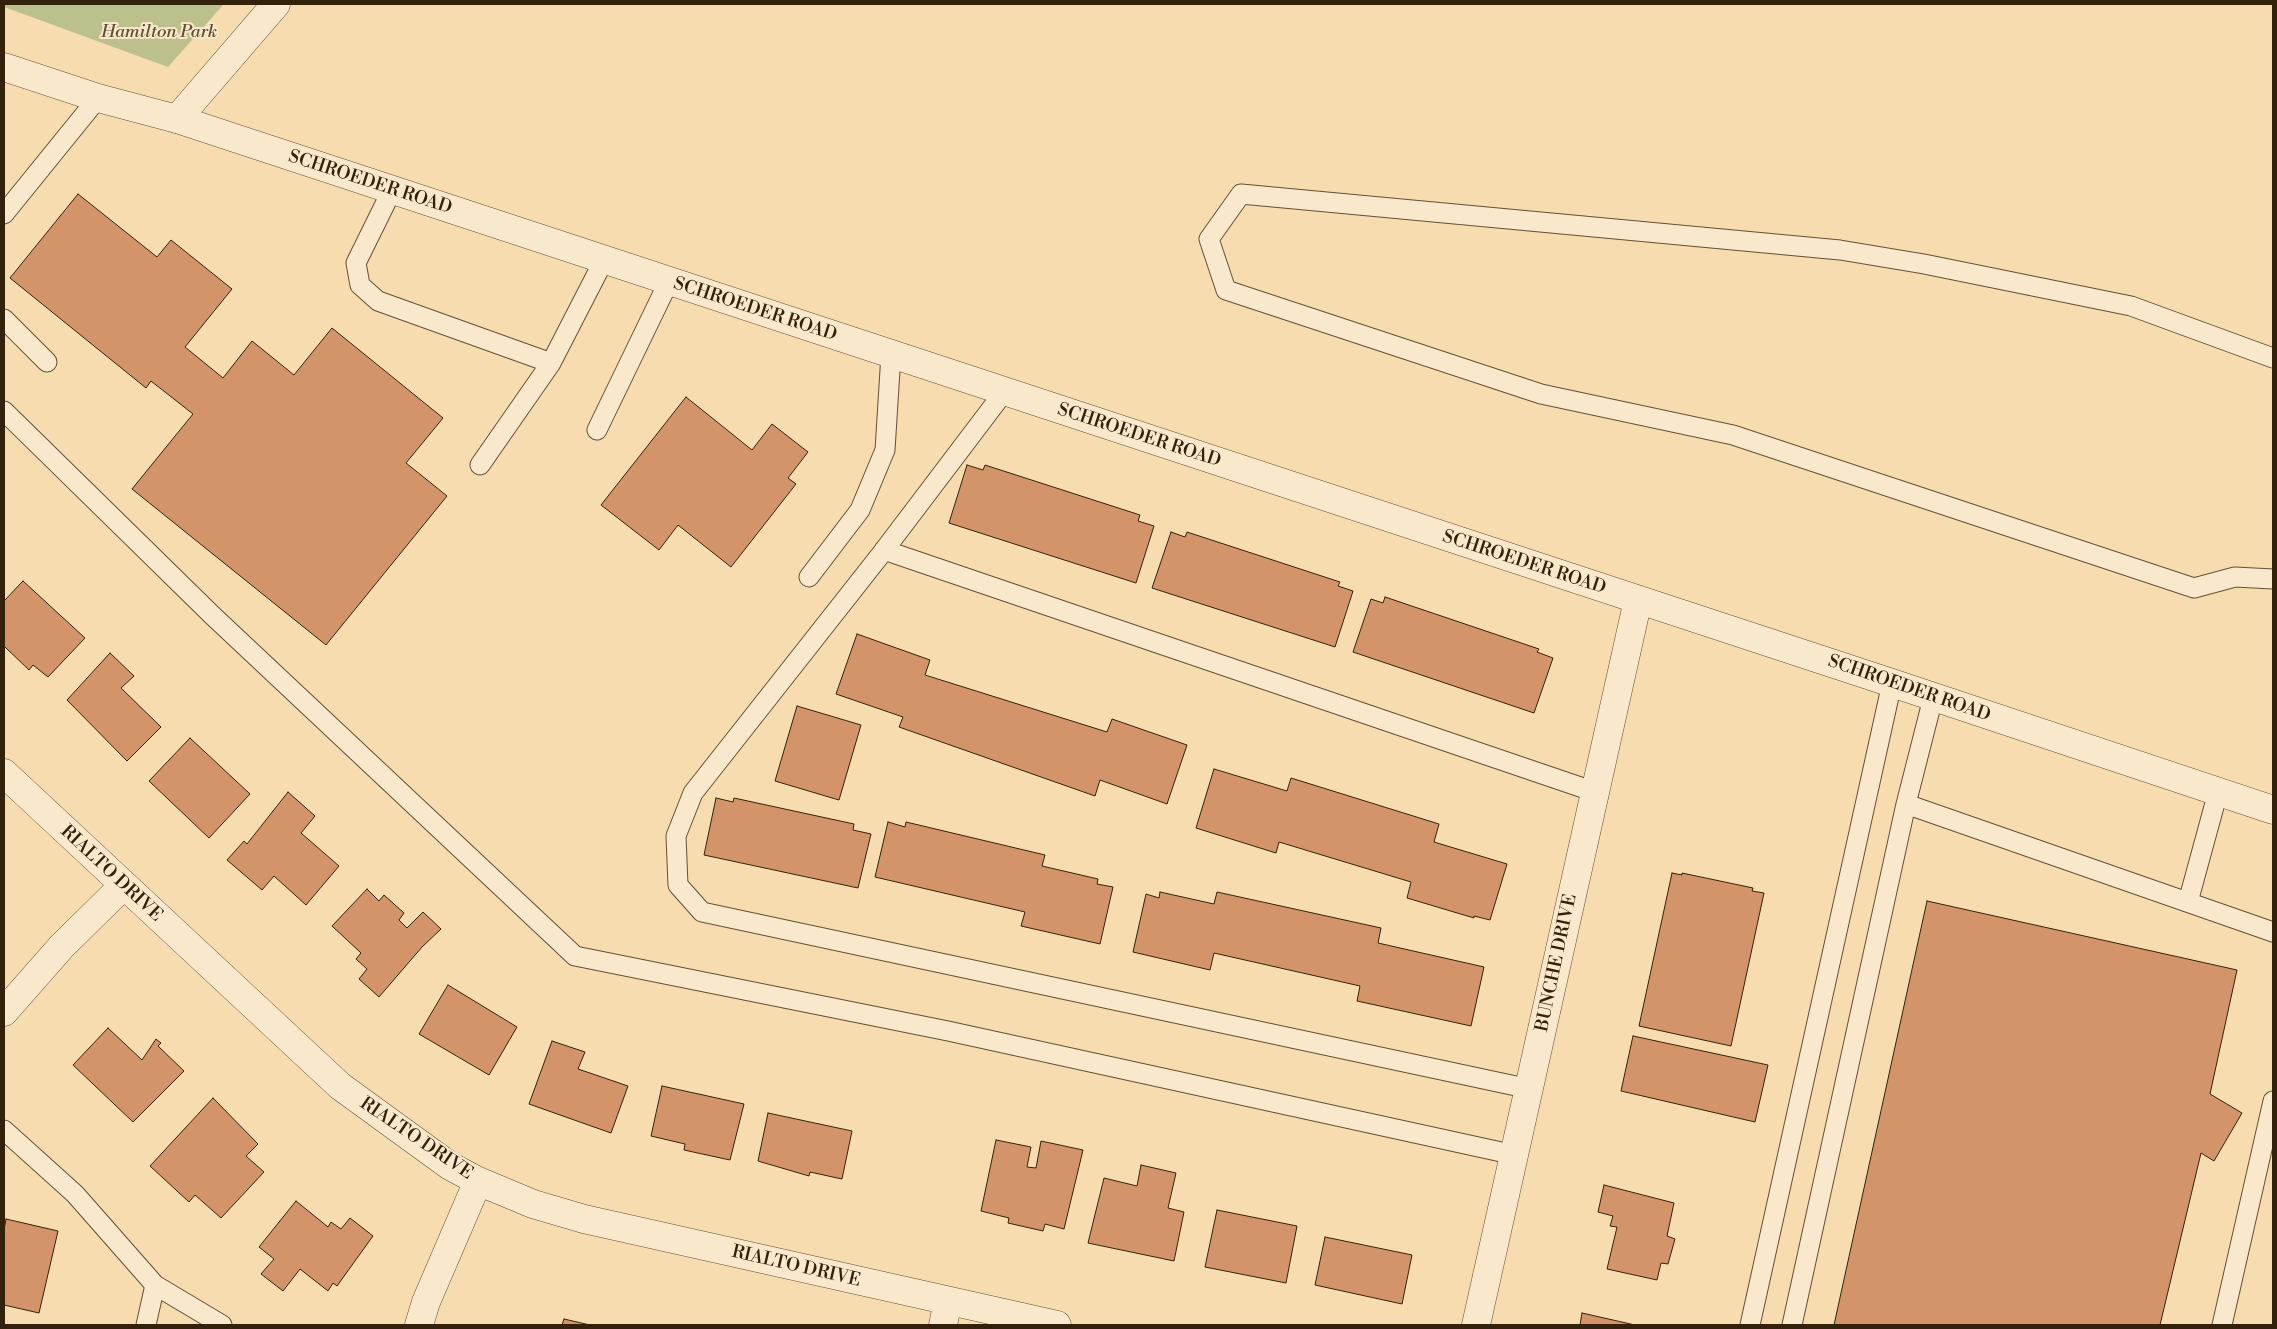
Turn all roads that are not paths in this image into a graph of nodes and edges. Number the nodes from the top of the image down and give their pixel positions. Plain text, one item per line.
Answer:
1 (276, 4) edge
2 (4, 67) edge
3 (98, 98) junction
4 (177, 119) junction
5 (392, 190) junction
6 (4, 214) edge
7 (604, 260) junction
8 (668, 281) junction
9 (4, 319) edge
10 (891, 354) junction
11 (2273, 358) edge
12 (47, 362) dead end
13 (551, 363) junction
14 (1004, 392) junction
15 (4, 411) edge
16 (597, 430) dead end
17 (480, 465) dead end
18 (884, 550) junction
19 (809, 577) dead end
20 (2273, 579) edge
21 (1638, 600) junction
22 (1892, 683) junction
23 (1933, 698) junction
24 (4, 773) edge
25 (1595, 792) junction
26 (2218, 792) junction
27 (1906, 804) junction
28 (2273, 810) edge
29 (123, 886) junction
30 (2188, 902) junction
31 (2273, 932) edge
32 (4, 1012) edge
33 (1530, 1089) junction
34 (2273, 1101) edge
35 (4, 1130) edge
36 (1515, 1155) junction
37 (478, 1181) junction
38 (155, 1285) junction
39 (945, 1313) edge
40 (146, 1325) edge
41 (222, 1325) edge
42 (419, 1325) edge
43 (1057, 1325) edge
44 (1476, 1325) edge
45 (1750, 1325) edge
46 (1792, 1325) edge
47 (2222, 1325) edge

1 - 4 street
2 - 3 street, SCHROEDER ROAD
3 - 4 street, SCHROEDER ROAD
3 - 6 lane
4 - 5 street, SCHROEDER ROAD
5 - 7 street, SCHROEDER ROAD
5 - 13 lane
7 - 8 street, SCHROEDER ROAD
7 - 13 lane
8 - 10 street, SCHROEDER ROAD
8 - 16 lane
9 - 12 lane
10 - 14 street, SCHROEDER ROAD
10 - 19 lane
11 - 20 lane
13 - 17 lane
14 - 18 lane
14 - 21 street, SCHROEDER ROAD
15 - 36 lane
18 - 25 lane
18 - 33 lane
21 - 22 street, SCHROEDER ROAD
21 - 25 street, BUNCHE DRIVE
22 - 23 street, SCHROEDER ROAD
22 - 45 lane
23 - 26 street, SCHROEDER ROAD
23 - 27 lane
24 - 29 street, RIALTO DRIVE
25 - 33 street, BUNCHE DRIVE
26 - 28 street, SCHROEDER ROAD
26 - 30 lane
27 - 30 lane
27 - 46 lane
29 - 32 street
29 - 37 street, RIALTO DRIVE
30 - 31 lane
33 - 36 street, BUNCHE DRIVE
34 - 47 lane
35 - 38 lane
36 - 44 street, BUNCHE DRIVE
37 - 39 street, RIALTO DRIVE
37 - 42 street
38 - 40 lane
38 - 41 lane
39 - 43 street, RIALTO DRIVE

